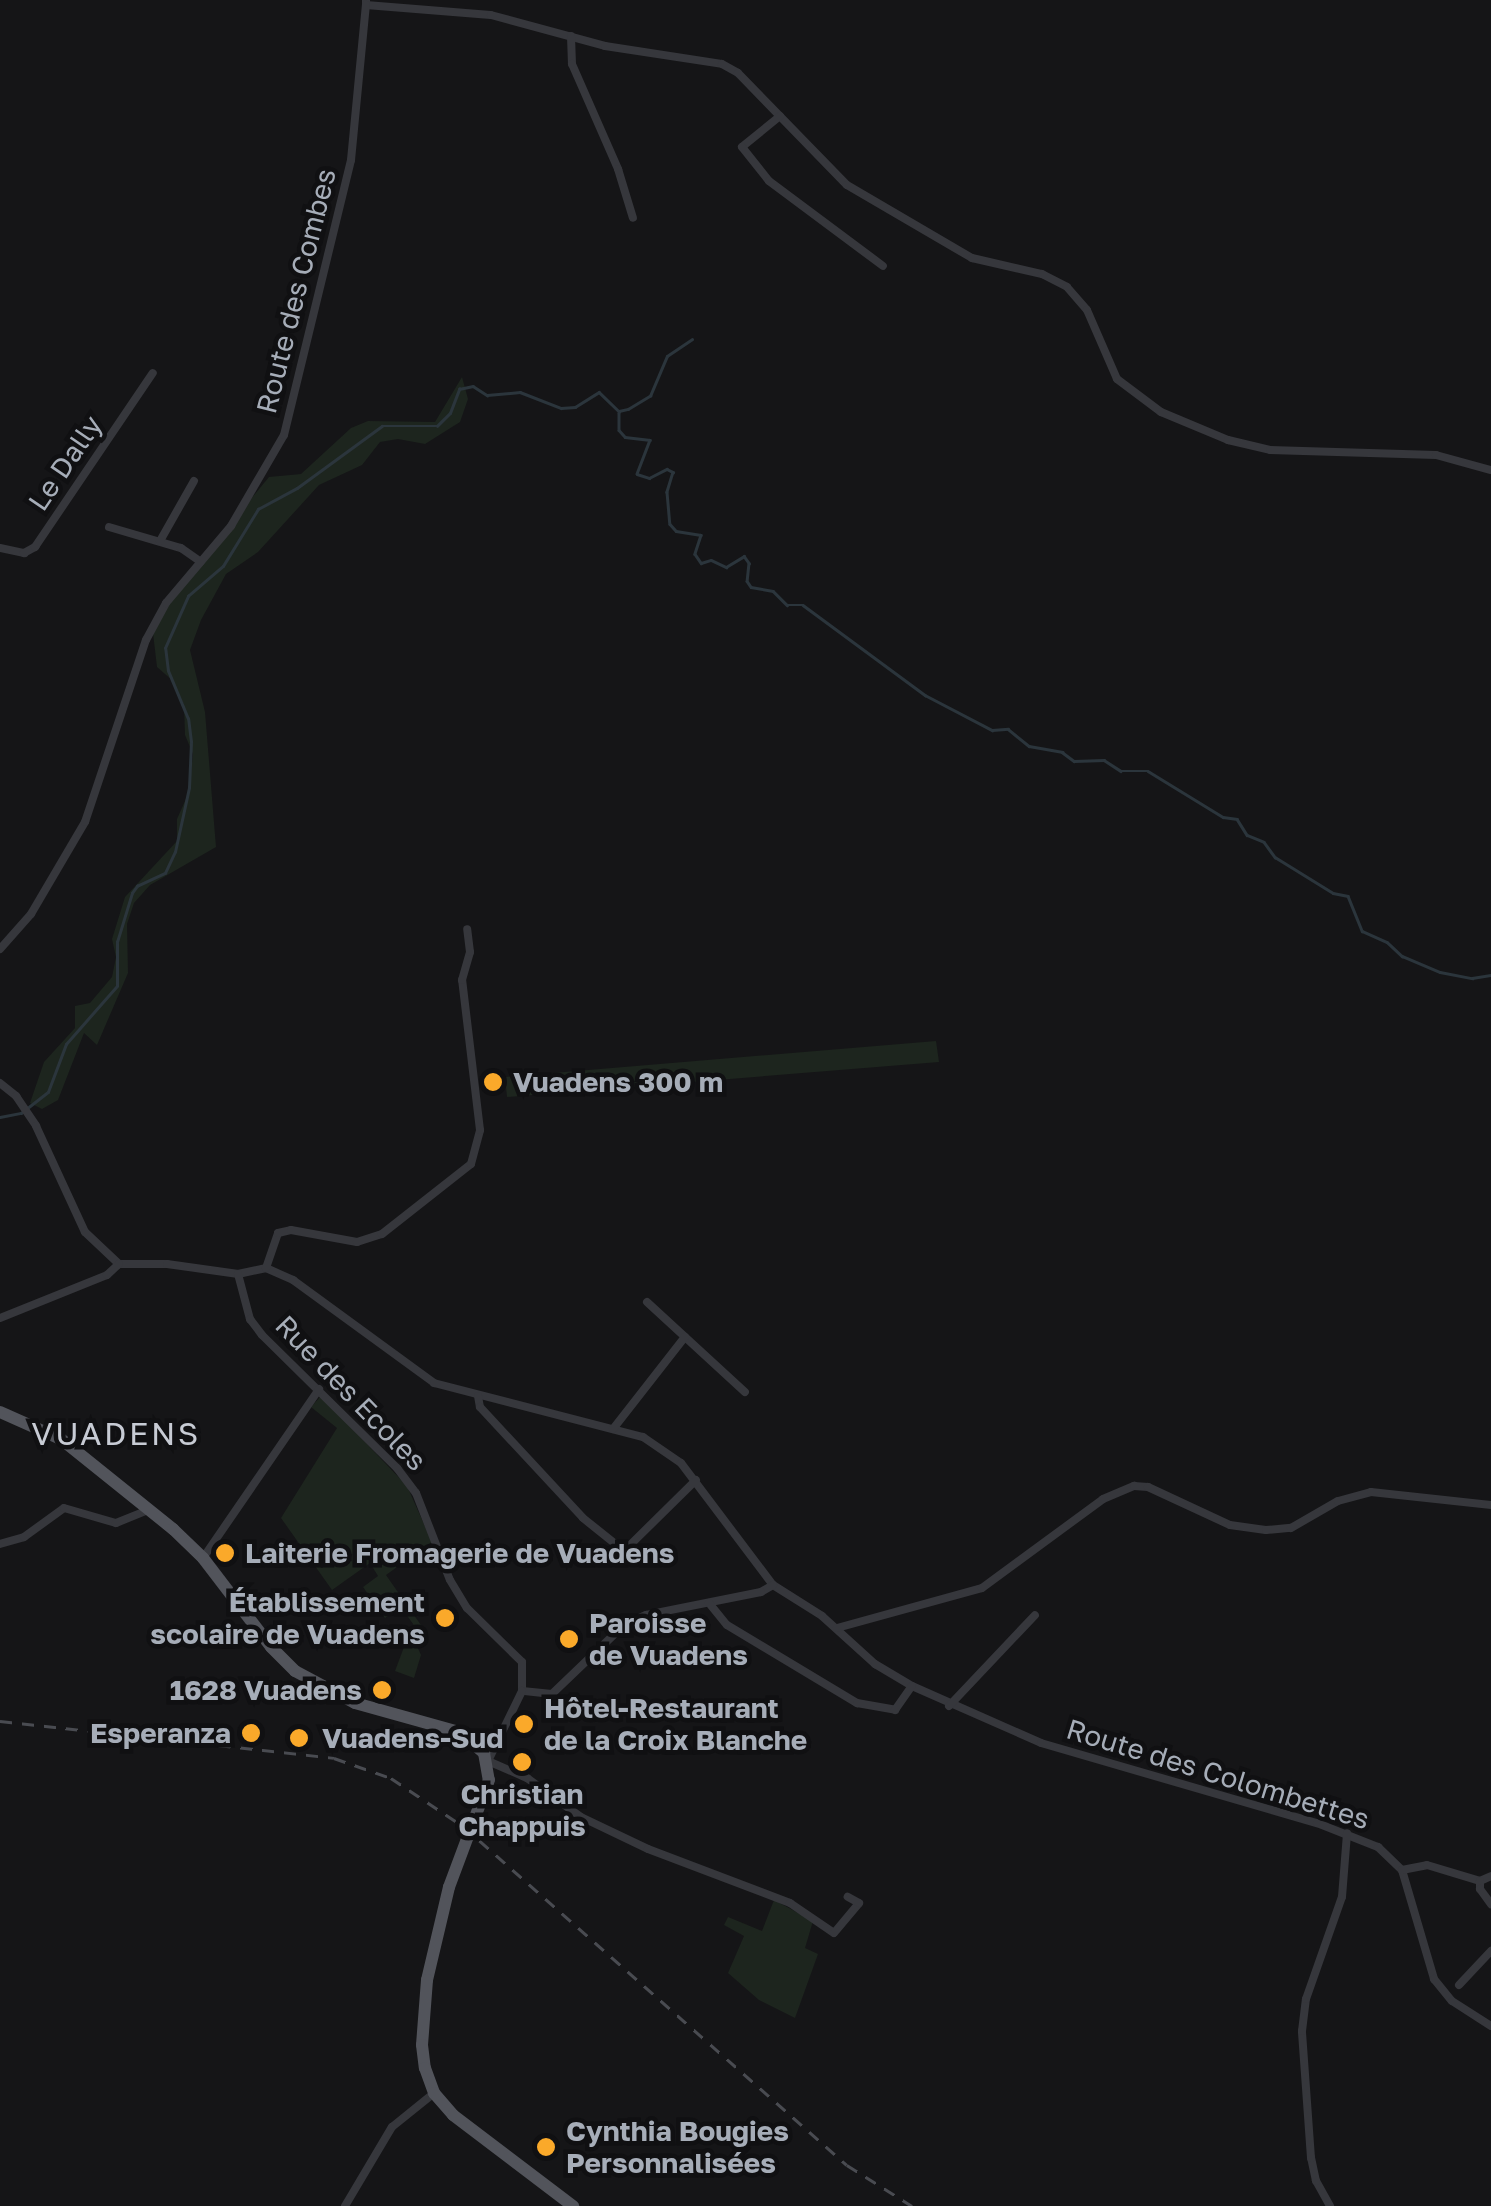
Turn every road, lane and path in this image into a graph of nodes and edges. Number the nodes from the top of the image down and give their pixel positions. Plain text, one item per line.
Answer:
1 (366, 3) edge
2 (571, 36) junction
3 (780, 116) junction
4 (633, 218) dead end
5 (883, 266) dead end
6 (152, 373) dead end
7 (1491, 470) edge
8 (194, 481) dead end
9 (109, 527) dead end
10 (160, 541) junction
11 (0, 548) edge
12 (200, 562) junction
13 (467, 929) dead end
14 (0, 950) edge
15 (0, 1082) edge
16 (120, 1264) junction
17 (266, 1268) junction
18 (238, 1274) junction
19 (647, 1302) dead end
20 (0, 1318) edge
21 (685, 1337) junction
22 (319, 1389) junction
23 (745, 1392) dead end
24 (478, 1396) junction
25 (0, 1412) edge
26 (614, 1429) junction
27 (696, 1480) junction
28 (1491, 1505) edge
29 (150, 1509) junction
30 (0, 1544) edge
31 (204, 1558) junction
32 (773, 1586) junction
33 (708, 1602) junction
34 (1035, 1615) dead end
35 (836, 1628) junction
36 (912, 1686) junction
37 (522, 1691) junction
38 (950, 1706) junction
39 (488, 1762) junction
40 (1346, 1834) junction
41 (1402, 1870) junction
42 (1491, 1876) edge
43 (1480, 1881) junction
44 (848, 1896) dead end
45 (1491, 1904) edge
46 (1491, 1951) edge
47 (1459, 1985) dead end
48 (1491, 2026) edge
49 (434, 2093) junction
50 (345, 2206) edge
51 (573, 2206) edge
52 (1330, 2206) edge

1 - 2 street
1 - 12 street, Route des Combes
2 - 3 street
2 - 4 street
3 - 5 street
3 - 7 street
6 - 11 street, Le Dally
8 - 10 street
9 - 10 street
10 - 12 street
12 - 14 street, Route des Combes
13 - 17 street
15 - 16 street
16 - 18 street
16 - 20 street
17 - 18 street
17 - 24 street, Route des Colombettes
18 - 22 street, Rue des Ecoles
19 - 21 street
21 - 23 street
21 - 26 street
22 - 31 street
22 - 37 street, Rue des Ecoles
24 - 26 street, Route des Colombettes
24 - 27 street
25 - 29 main road
26 - 27 street, Route des Colombettes
27 - 32 street, Route des Colombettes
28 - 35 street
29 - 30 street
29 - 31 main road
31 - 39 main road
32 - 33 street
32 - 35 street, Route des Colombettes
33 - 36 street
33 - 37 street
34 - 38 street
35 - 36 street, Route des Colombettes
36 - 38 street, Route des Colombettes
37 - 39 street
38 - 40 street, Route des Colombettes
39 - 44 street
39 - 49 main road
40 - 41 street, Route des Colombettes
40 - 52 street
41 - 43 street
41 - 48 street
42 - 43 street
43 - 45 street
46 - 47 street
49 - 50 street
49 - 51 main road

